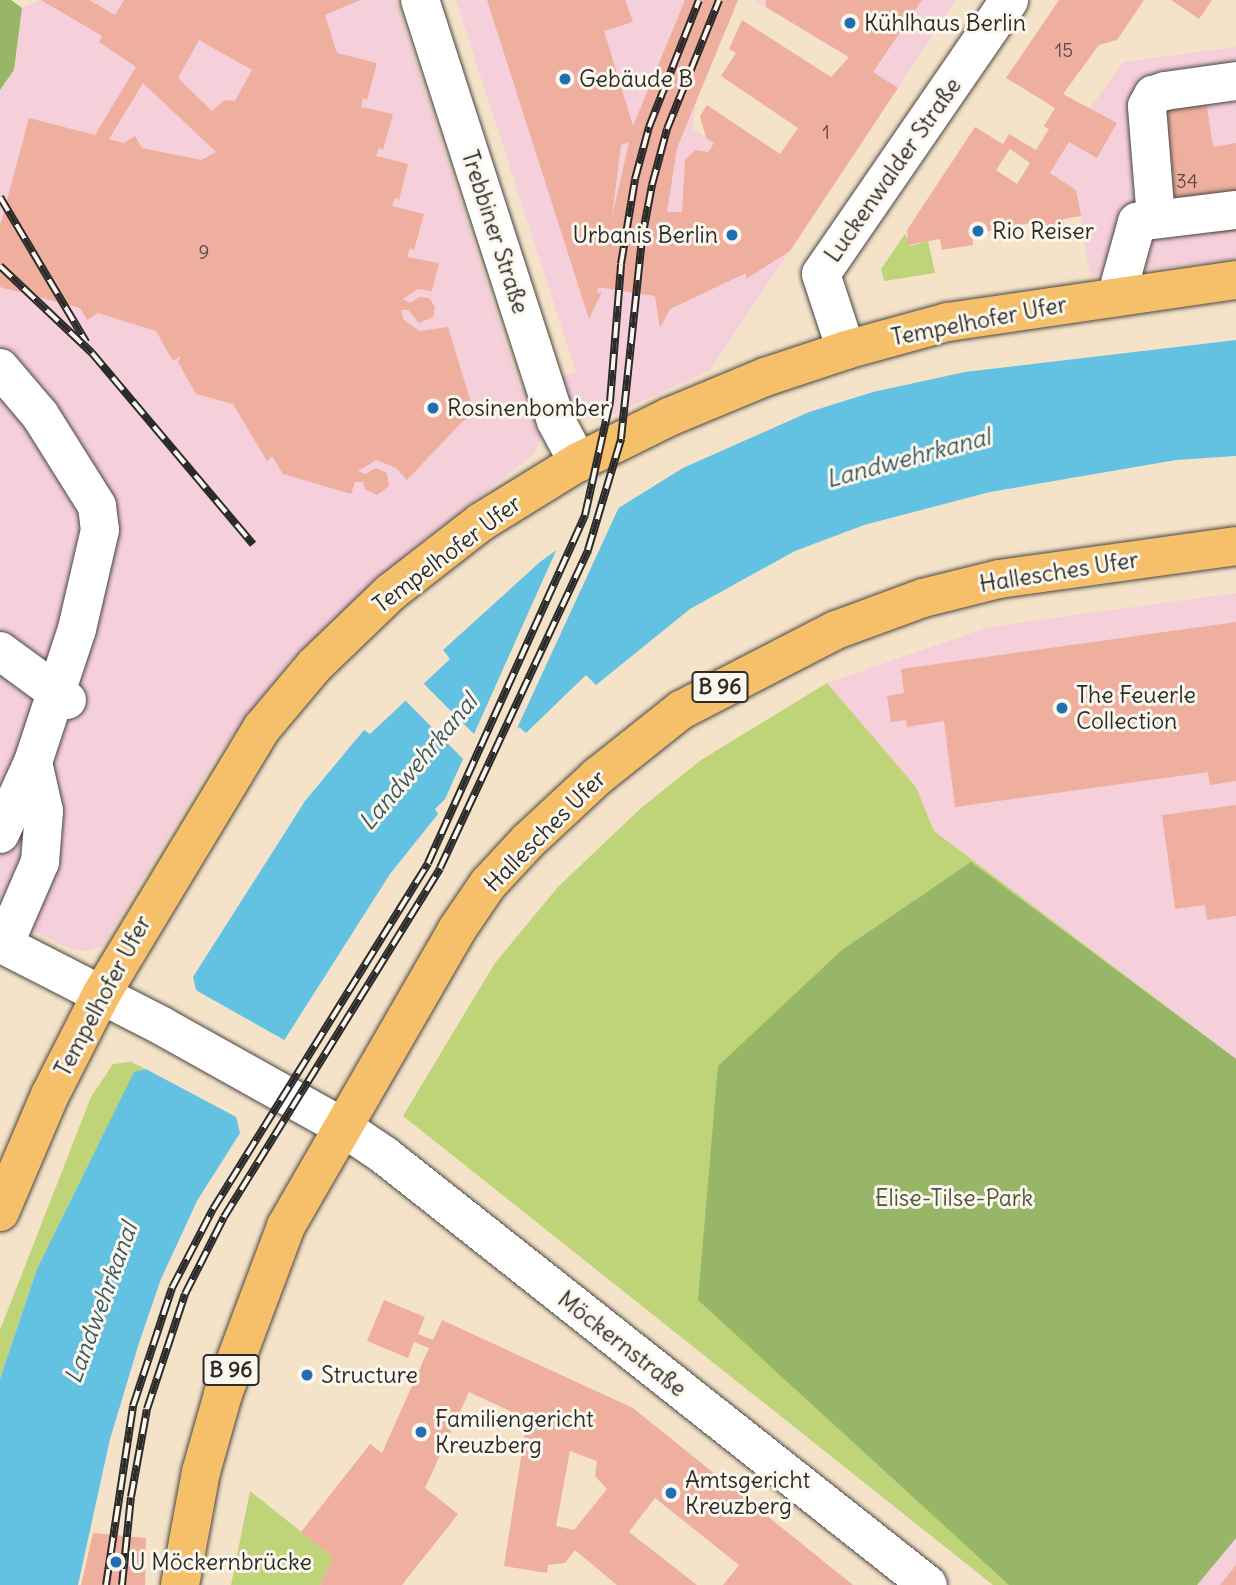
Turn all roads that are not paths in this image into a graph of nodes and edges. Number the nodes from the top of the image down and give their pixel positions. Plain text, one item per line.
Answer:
1 (420, 0) edge
2 (1009, 0) edge
3 (1236, 80) edge
4 (1236, 210) edge
5 (1156, 219) junction
6 (1236, 280) edge
7 (1117, 294) junction
8 (846, 350) junction
9 (0, 368) edge
10 (578, 462) junction
11 (1236, 546) edge
12 (0, 651) edge
13 (61, 696) junction
14 (33, 762) junction
15 (0, 834) edge
16 (2, 944) edge
17 (102, 993) junction
18 (326, 1118) junction
19 (0, 1212) edge
20 (180, 1585) edge
21 (928, 1585) edge

1 - 10 street, Trebbiner Straße
2 - 8 street, Luckenwalder Straße
3 - 5 street
4 - 5 street
5 - 7 street
6 - 7 main road, Tempelhofer Ufer
7 - 8 main road, Tempelhofer Ufer
8 - 10 main road, Tempelhofer Ufer
9 - 13 street
10 - 17 main road, Tempelhofer Ufer
11 - 18 main road, Hallesches Ufer / B 96
12 - 13 street
13 - 14 street
14 - 15 street
14 - 16 street
16 - 17 street
17 - 18 street, Möckernstraße
17 - 19 main road, Tempelhofer Ufer
18 - 20 main road, Hallesches Ufer / B 96
18 - 21 street, Möckernstraße

